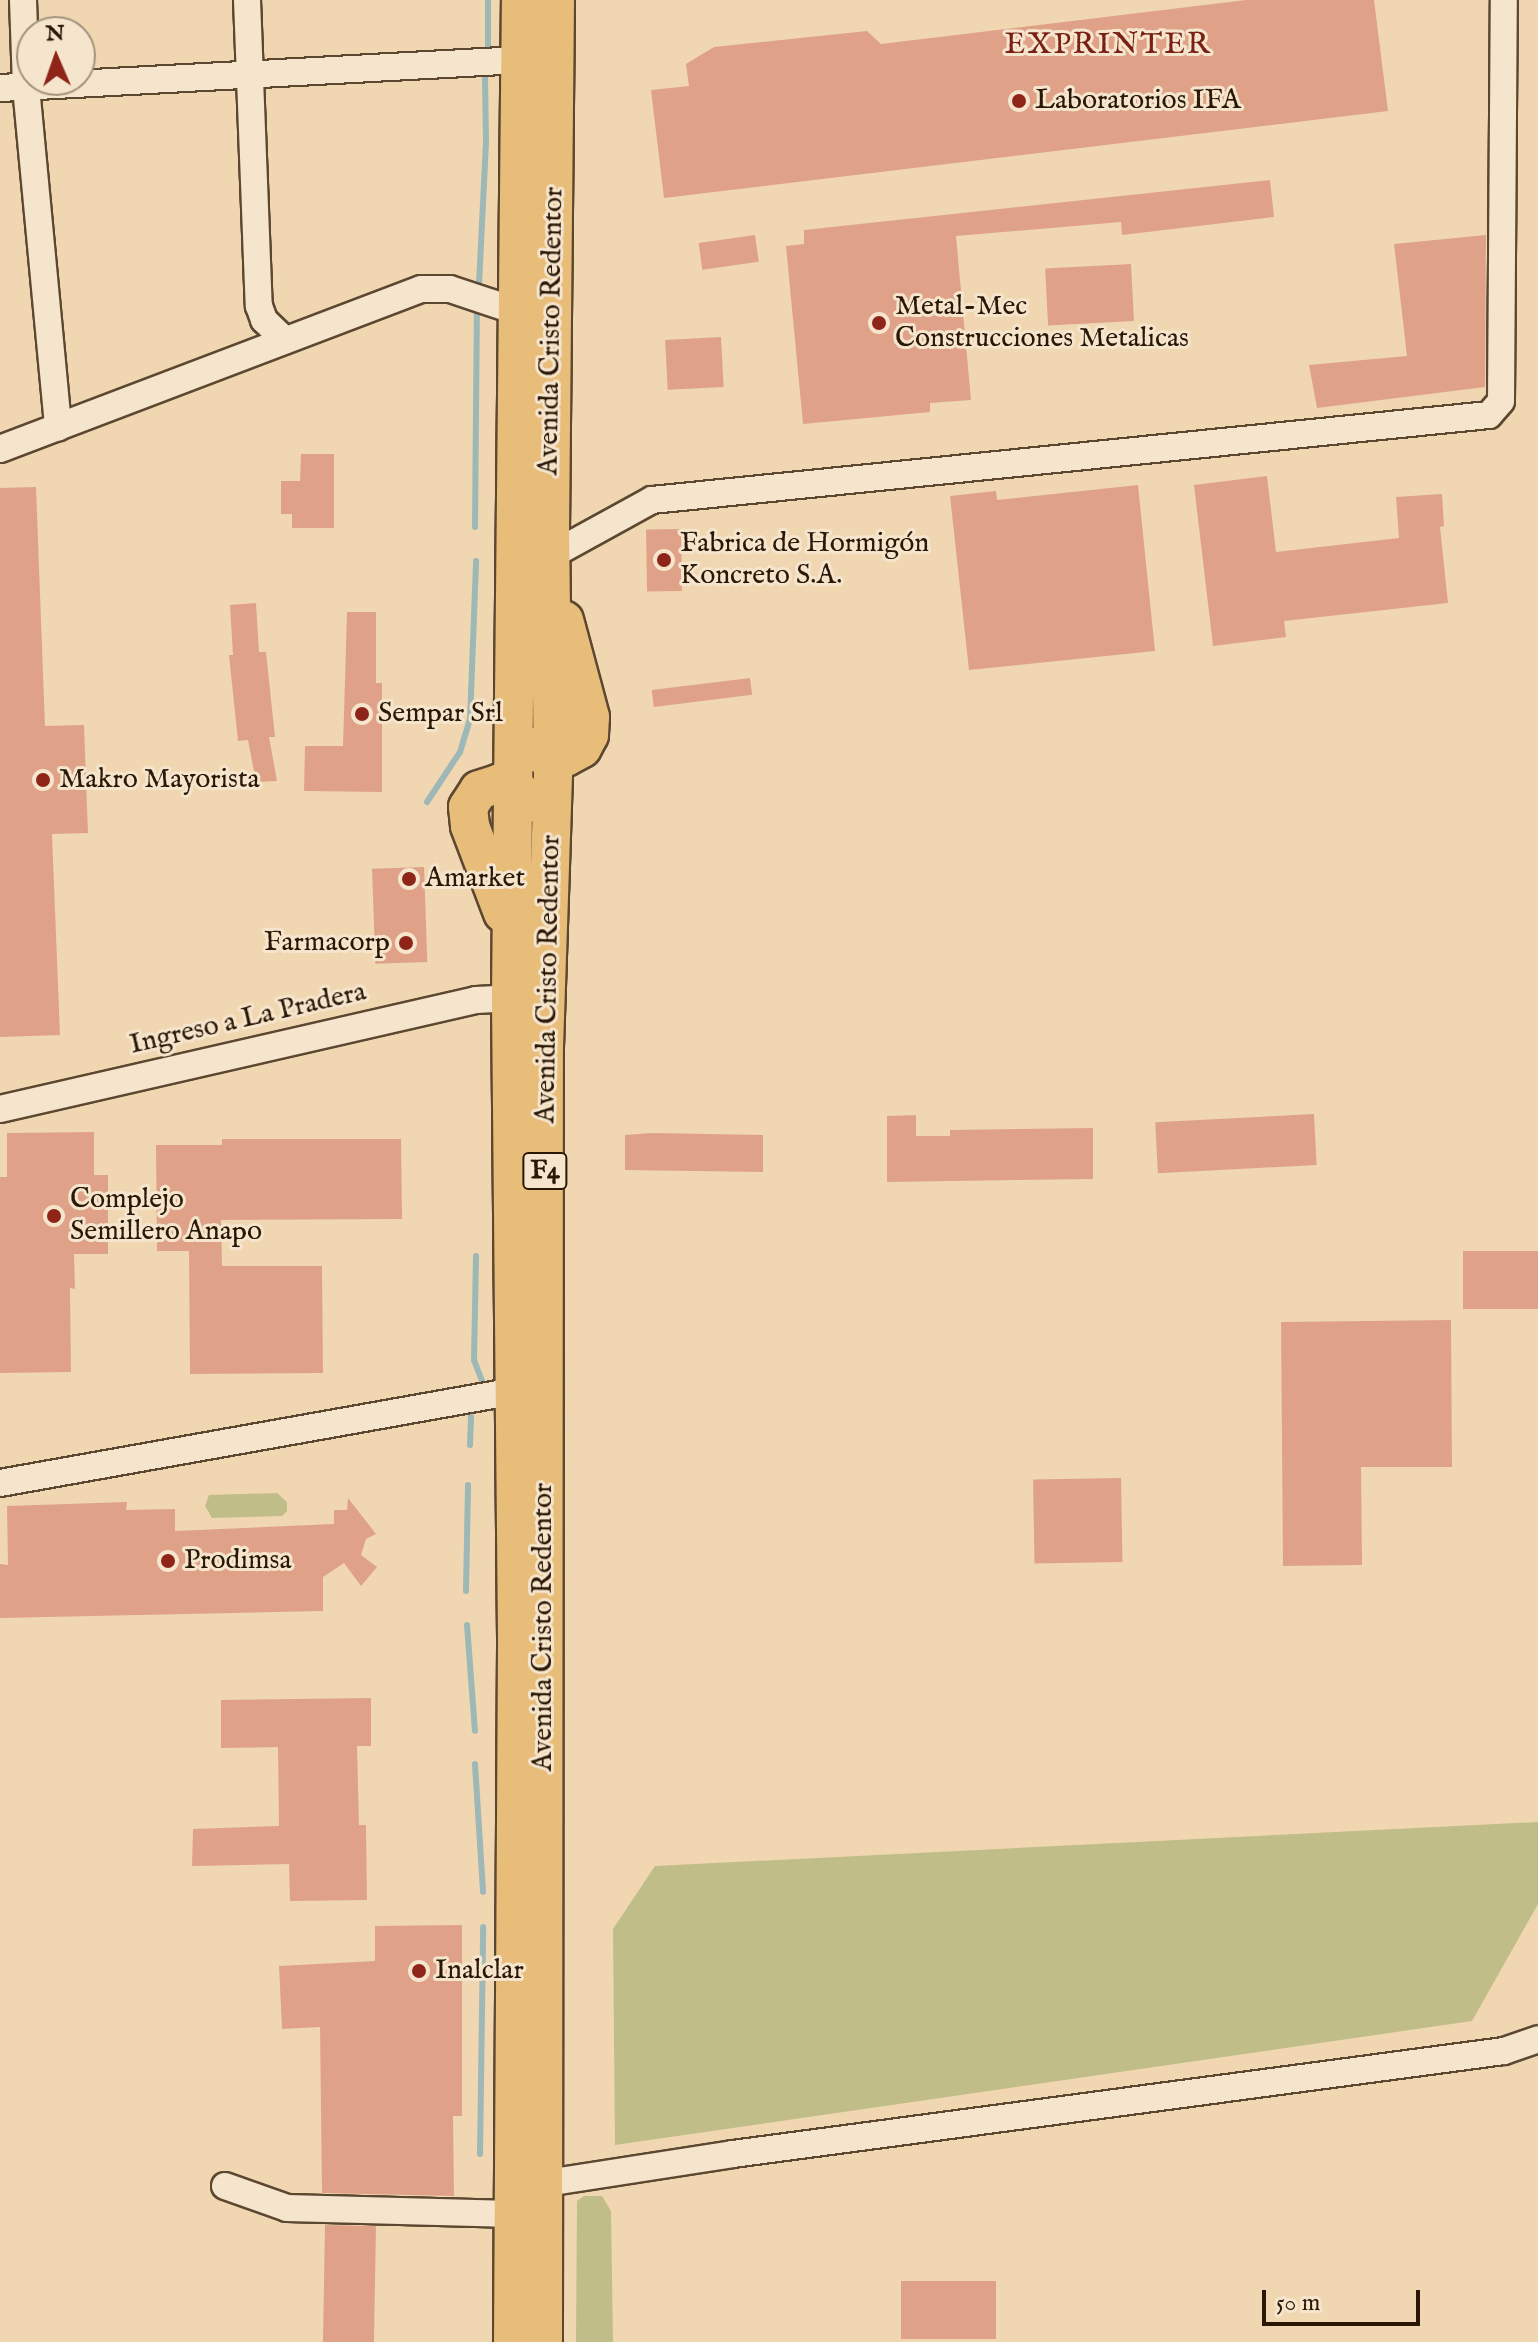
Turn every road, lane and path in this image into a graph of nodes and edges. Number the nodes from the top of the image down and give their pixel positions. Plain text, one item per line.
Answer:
1 (23, 0) edge
2 (247, 0) edge
3 (521, 0) edge
4 (555, 0) edge
5 (1504, 0) edge
6 (521, 60) junction
7 (250, 75) junction
8 (13, 88) edge
9 (519, 312) junction
10 (285, 340) junction
11 (58, 428) junction
12 (0, 449) edge
13 (539, 561) junction
14 (550, 757) junction
15 (513, 783) junction
16 (511, 998) junction
17 (544, 1047) junction
18 (0, 1091) edge
19 (27, 1102) junction
20 (0, 1109) edge
21 (515, 1391) junction
22 (0, 1483) edge
23 (1538, 2039) edge
24 (540, 2184) junction
25 (225, 2186) dead end
26 (513, 2214) junction
27 (513, 2342) edge
28 (543, 2342) edge

1 - 8 street
2 - 7 street
3 - 6 highway, Avenida Cristo Redentor
4 - 13 highway, Avenida Cristo Redentor
5 - 13 street
6 - 7 street
6 - 9 highway, Avenida Cristo Redentor
7 - 8 street
7 - 10 street
8 - 11 street
9 - 10 street
9 - 13 highway, Avenida Cristo Redentor
10 - 11 street
11 - 12 street
13 - 14 highway
13 - 14 highway
13 - 15 highway, Avenida Cristo Redentor
14 - 17 highway, Avenida Cristo Redentor / F4
15 - 16 highway, Avenida Cristo Redentor / F4
15 - 17 highway
16 - 19 street, Ingreso a La Pradera
16 - 21 highway, Avenida Cristo Redentor / F4
17 - 24 highway, Avenida Cristo Redentor / F4
18 - 19 street
19 - 20 street, Ingreso a La Pradera
21 - 22 street
21 - 26 highway, Avenida Cristo Redentor / F4
23 - 24 street
24 - 28 highway, Avenida Cristo Redentor / F4
25 - 26 street
26 - 27 highway, Avenida Cristo Redentor / F4

